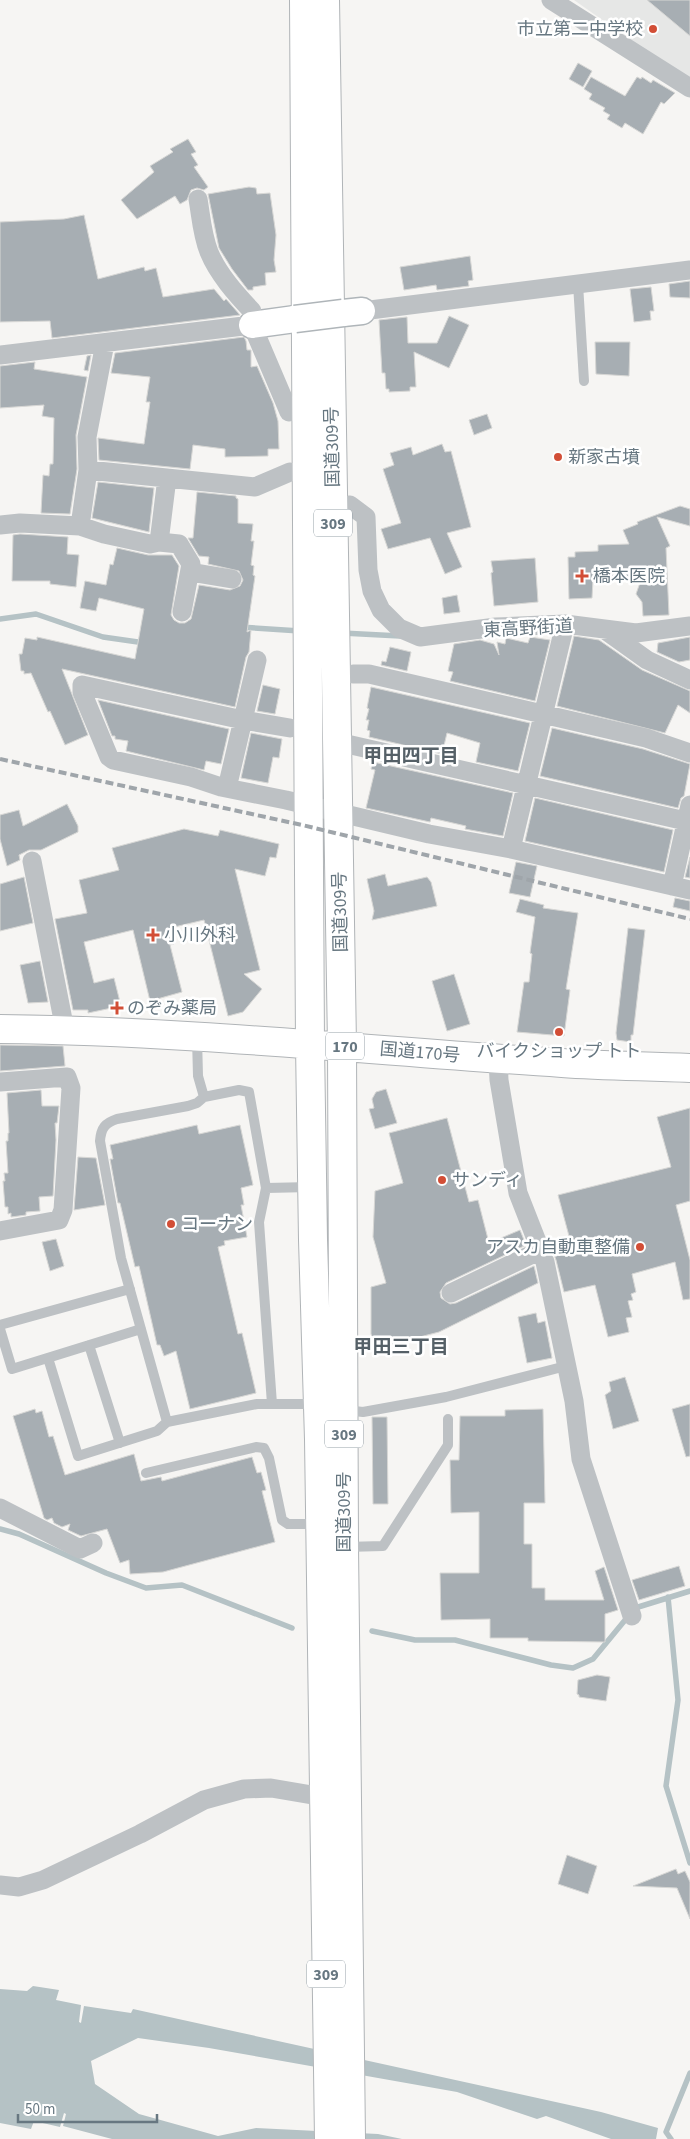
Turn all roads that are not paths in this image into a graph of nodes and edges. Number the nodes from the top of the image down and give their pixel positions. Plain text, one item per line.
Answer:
1 (286, 0) edge
2 (304, 0) edge
3 (325, 0) edge
4 (344, 0) edge
5 (551, 0) edge
6 (690, 88) edge
7 (198, 199) dead end
8 (690, 270) edge
9 (578, 284) junction
10 (351, 312) junction
11 (292, 320) junction
12 (252, 325) junction
13 (105, 343) junction
14 (0, 355) edge
15 (584, 381) dead end
16 (289, 412) junction
17 (88, 470) junction
18 (290, 472) junction
19 (167, 478) junction
20 (350, 505) junction
21 (0, 525) edge
22 (80, 526) junction
23 (159, 542) junction
24 (190, 572) junction
25 (232, 579) dead end
26 (182, 612) dead end
27 (565, 624) junction
28 (690, 626) edge
29 (604, 629) junction
30 (257, 660) dead end
31 (353, 674) junction
32 (690, 680) edge
33 (543, 714) junction
34 (243, 720) junction
35 (290, 728) junction
36 (338, 742) junction
37 (690, 753) edge
38 (526, 784) junction
39 (227, 788) junction
40 (300, 803) junction
41 (339, 812) junction
42 (689, 816) edge
43 (511, 849) junction
44 (32, 861) dead end
45 (681, 888) edge
46 (0, 1029) edge
47 (65, 1030) junction
48 (197, 1038) junction
49 (310, 1044) junction
50 (342, 1046) junction
51 (498, 1059) junction
52 (690, 1068) edge
53 (0, 1082) edge
54 (204, 1097) junction
55 (312, 1187) junction
56 (266, 1188) junction
57 (0, 1231) edge
58 (540, 1250) junction
59 (130, 1289) junction
60 (451, 1293) dead end
61 (0, 1325) edge
62 (0, 1329) edge
63 (141, 1329) junction
64 (89, 1345) junction
65 (48, 1358) junction
66 (566, 1366) junction
67 (272, 1404) junction
68 (331, 1407) junction
69 (448, 1419) dead end
70 (167, 1422) junction
71 (120, 1443) junction
72 (146, 1473) dead end
73 (0, 1508) edge
74 (321, 1524) junction
75 (94, 1543) dead end
76 (344, 1547) junction
77 (632, 1616) dead end
78 (324, 1803) junction
79 (0, 1885) edge
80 (328, 2139) edge
81 (351, 2139) edge

1 - 11 highway, 309
2 - 40 highway, 国道309号 / 309
3 - 36 highway, 国道309号 / 309
4 - 10 highway, 309
5 - 6 street
7 - 12 street
8 - 9 street
9 - 10 street
9 - 15 lane
10 - 11 street, bridge
10 - 20 highway, 309
11 - 12 street
11 - 16 highway, 309
12 - 13 street
12 - 16 street
13 - 14 street
13 - 17 street
16 - 18 highway, 309
17 - 19 street
17 - 22 street
18 - 19 street
18 - 35 highway, 309
19 - 23 street
20 - 27 street, 東高野街道
20 - 31 highway, 309
21 - 22 street
22 - 23 street
23 - 24 street
24 - 25 street
24 - 26 street
27 - 29 street, 東高野街道
27 - 33 street
28 - 29 street
29 - 32 street, 東高野街道
30 - 34 street
31 - 33 street
31 - 36 highway, 309
33 - 37 street
33 - 38 street
34 - 35 street
34 - 39 street
34 - 39 street
35 - 40 highway, 309
36 - 38 street
36 - 41 highway, 国道309号 / 309
38 - 42 street
38 - 43 street
39 - 40 street
40 - 41 street
40 - 49 highway, 国道309号 / 309
41 - 43 street
41 - 50 highway, 国道309号 / 309
42 - 45 street
43 - 45 street
44 - 47 street
46 - 47 highway, 国道170号 / 170
47 - 48 highway, 国道170号 / 170
48 - 49 highway, 国道170号 / 170
48 - 54 lane
49 - 50 highway, 国道170号 / 170
49 - 55 highway, 国道309号 / 309
50 - 51 highway, 国道170号 / 170
50 - 68 highway, 国道309号 / 309
51 - 52 highway, 国道170号 / 170
51 - 58 street
53 - 57 street
54 - 56 lane
54 - 59 lane
55 - 56 lane
55 - 68 highway, 国道309号 / 309
56 - 67 lane
58 - 60 street
58 - 66 street
59 - 61 lane
59 - 63 lane
62 - 65 lane
63 - 64 lane
63 - 70 lane
64 - 65 lane
64 - 71 lane
65 - 71 lane
66 - 68 lane
66 - 77 street
67 - 68 lane
67 - 70 lane
68 - 74 highway, 国道309号 / 309
68 - 76 highway, 国道309号 / 309
69 - 76 lane
70 - 71 lane
72 - 74 lane
73 - 75 street
74 - 78 highway, 国道309号 / 309
76 - 81 highway, 国道309号 / 309
78 - 79 street
78 - 80 highway, 309

